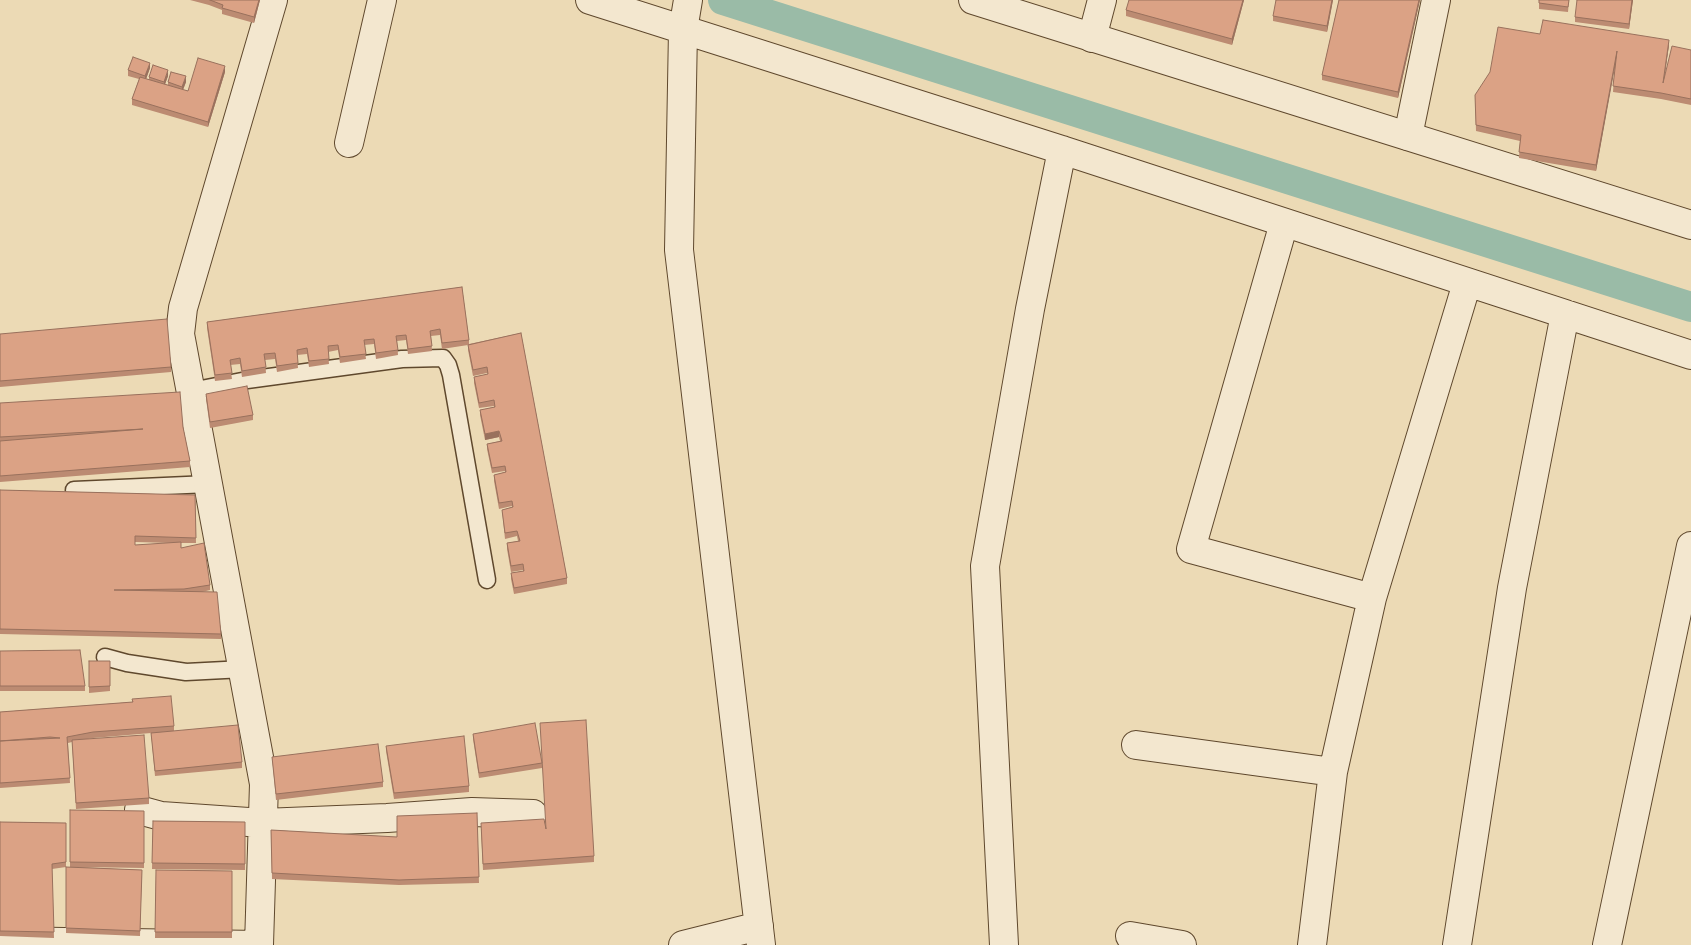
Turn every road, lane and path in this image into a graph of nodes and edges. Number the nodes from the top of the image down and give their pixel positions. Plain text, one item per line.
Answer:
1 (273, 0) edge
2 (382, 0) edge
3 (590, 0) edge
4 (688, 0) edge
5 (973, 0) edge
6 (1102, 0) edge
7 (1436, 0) edge
8 (683, 30) junction
9 (1092, 38) junction
10 (1408, 136) junction
11 (349, 143) dead end
12 (1062, 150) junction
13 (1284, 222) junction
14 (1691, 225) edge
15 (1467, 283) junction
16 (1565, 314) junction
17 (1691, 356) edge
18 (191, 391) junction
19 (209, 484) junction
20 (74, 490) edge
21 (1691, 546) edge
22 (487, 580) dead end
23 (1372, 598) junction
24 (105, 657) dead end
25 (244, 669) junction
26 (1136, 745) dead end
27 (1333, 772) junction
28 (139, 810) edge
29 (533, 814) dead end
30 (263, 823) junction
31 (760, 935) edge
32 (1130, 936) dead end
33 (0, 942) edge
34 (259, 945) edge
35 (683, 945) edge
36 (1004, 945) edge
37 (1182, 945) edge
38 (1312, 945) edge
39 (1457, 945) edge
40 (1607, 945) edge

1 - 18 street
2 - 11 street
3 - 8 street
4 - 8 street
5 - 9 street
6 - 9 street
7 - 10 street
8 - 12 street
8 - 31 street
9 - 10 street
10 - 14 street
12 - 13 street
12 - 36 street
13 - 15 street
13 - 23 street
15 - 16 street
15 - 23 street
16 - 17 street
16 - 39 street
18 - 19 street
18 - 22 lane
19 - 20 lane
19 - 25 street
21 - 40 street
23 - 27 street
24 - 25 lane
25 - 30 street
26 - 27 street
27 - 38 street
28 - 30 street
29 - 30 street
30 - 34 street
31 - 35 street
32 - 37 street
33 - 34 street

